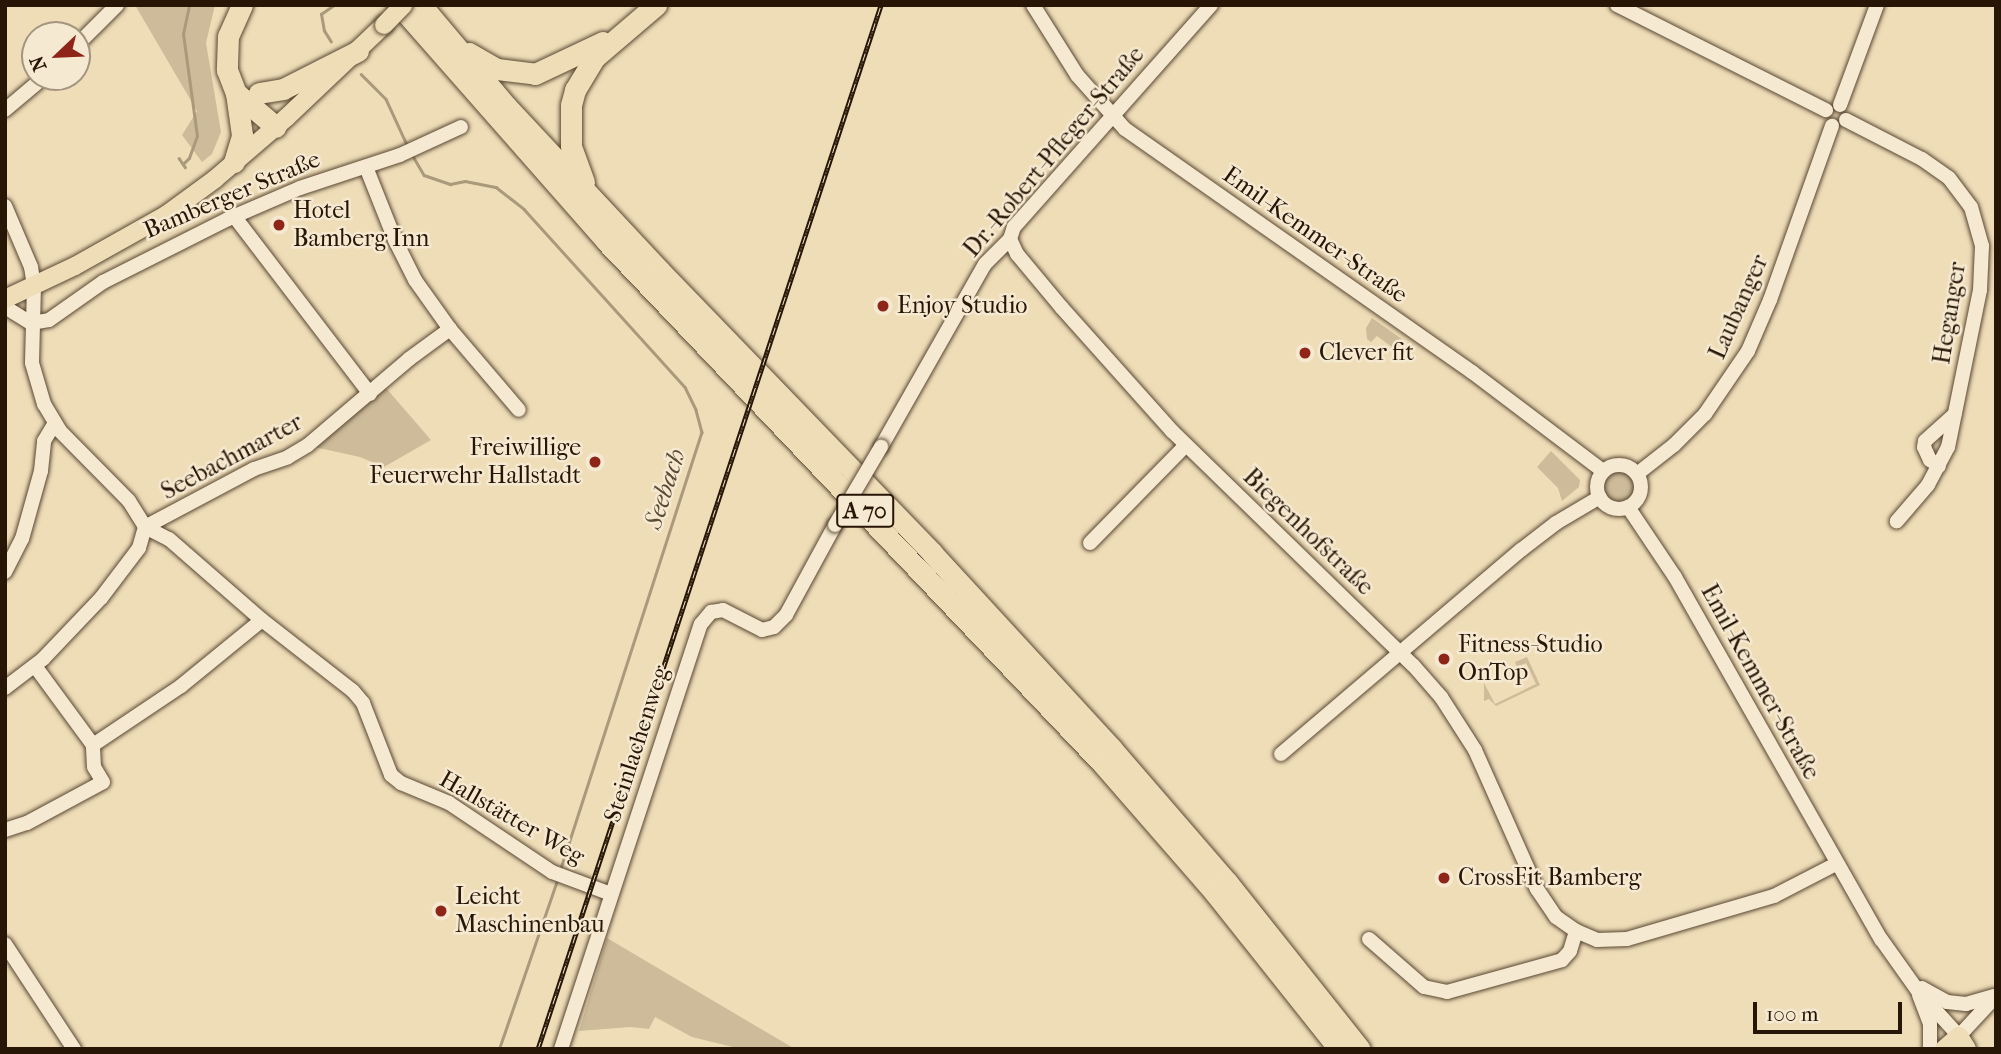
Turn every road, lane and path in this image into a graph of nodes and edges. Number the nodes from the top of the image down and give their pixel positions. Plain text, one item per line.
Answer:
1 (117, 5) edge
2 (242, 5) edge
3 (656, 5) edge
4 (1033, 5) edge
5 (1211, 5) edge
6 (1617, 5) edge
7 (1877, 5) edge
8 (404, 6) edge
9 (91, 31) edge
10 (620, 35) junction
11 (448, 37) junction
12 (227, 47) junction
13 (358, 51) junction
14 (27, 91) edge
15 (236, 93) junction
16 (259, 93) junction
17 (1833, 108) junction
18 (5, 110) edge
19 (1111, 116) junction
20 (1846, 120) junction
21 (281, 122) junction
22 (1832, 126) junction
23 (461, 127) dead end
24 (234, 162) junction
25 (366, 167) junction
26 (596, 202) junction
27 (5, 205) edge
28 (234, 216) junction
29 (1010, 239) junction
30 (34, 286) junction
31 (5, 299) edge
32 (5, 307) edge
33 (31, 323) junction
34 (450, 329) junction
35 (370, 394) junction
36 (519, 410) dead end
37 (1955, 414) junction
38 (55, 423) junction
39 (1186, 445) junction
40 (1939, 466) junction
41 (1603, 471) junction
42 (1637, 474) junction
43 (1600, 497) junction
44 (1628, 507) junction
45 (1897, 521) dead end
46 (145, 527) junction
47 (1090, 543) dead end
48 (5, 572) edge
49 (711, 612) joint
50 (262, 620) junction
51 (1399, 651) junction
52 (35, 666) junction
53 (5, 688) edge
54 (93, 745) junction
55 (1281, 754) dead end
56 (5, 830) edge
57 (1836, 864) junction
58 (611, 894) junction
59 (1576, 931) junction
60 (1369, 939) dead end
61 (5, 944) edge
62 (1914, 985) junction
63 (1996, 995) edge
64 (1312, 1000) junction
65 (1963, 1042) edge
66 (75, 1049) edge
67 (561, 1049) edge
68 (1328, 1049) edge
69 (1339, 1049) edge
70 (1360, 1049) edge
71 (1372, 1049) edge
72 (1930, 1049) edge
73 (1944, 1049) edge

1 - 9 street
2 - 12 highway
3 - 10 highway
4 - 19 street, Emil-Kemmer-Straße
5 - 19 street, Dr.-Robert-Pfleger-Straße
6 - 17 street
7 - 17 street
8 - 11 highway, A 70
8 - 13 main road, bridge
8 - 64 highway, A 70
10 - 11 highway
10 - 26 highway
11 - 26 highway, A 70
12 - 15 highway
12 - 16 highway
13 - 16 highway
13 - 21 main road
14 - 18 street
15 - 21 highway
15 - 24 highway
16 - 21 highway
17 - 20 street
17 - 22 street
19 - 29 street, Dr.-Robert-Pfleger-Straße
19 - 41 street, Emil-Kemmer-Straße
20 - 22 street
20 - 37 street, Heganger
21 - 24 main road
22 - 42 street, Laubanger
23 - 25 street, Bamberger Straße
24 - 30 main road
25 - 28 street, Bamberger Straße
25 - 34 street
26 - 64 highway, A 70
27 - 30 street
28 - 33 street, Bamberger Straße
28 - 35 street
29 - 39 street, Biegenhofstraße
29 - 49 street, Dr.-Robert-Pfleger-Straße, bridge
30 - 31 main road
30 - 33 street
32 - 33 street
33 - 38 street
34 - 35 street, Seebachmarter
34 - 36 street
35 - 46 street, Seebachmarter
37 - 40 street, Heganger
37 - 40 street
38 - 46 street
38 - 48 street
39 - 47 street
39 - 51 street, Biegenhofstraße
40 - 45 street, Heganger
41 - 42 street
41 - 43 street
42 - 44 street
43 - 44 street
43 - 51 street
44 - 57 street, Emil-Kemmer-Straße
46 - 50 street, Hallstätter Weg
46 - 52 street
49 - 58 street, Steinlachenweg
50 - 54 street
50 - 58 street, Hallstätter Weg
51 - 55 street
51 - 59 street, Biegenhofstraße
52 - 53 street
52 - 54 street
54 - 56 street
57 - 59 street, Biegenhofstraße
57 - 62 street, Emil-Kemmer-Straße
58 - 67 street, Steinlachenweg
59 - 60 street
61 - 66 street
62 - 63 street
62 - 65 street
62 - 72 street
63 - 65 street
64 - 68 highway
64 - 69 highway, A 70
64 - 70 highway, A 70
64 - 71 highway
65 - 73 main road

